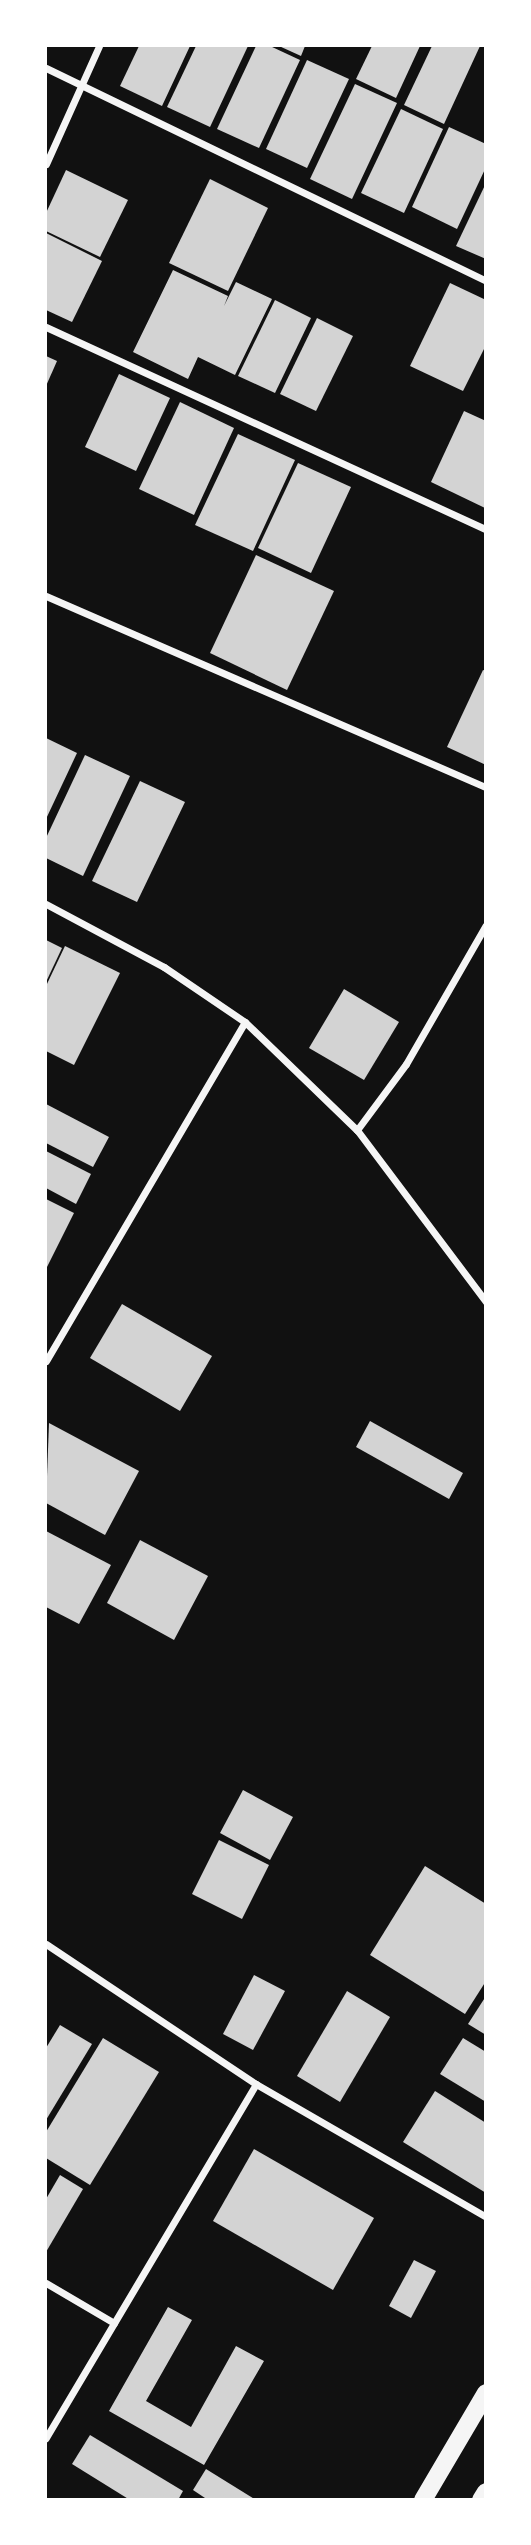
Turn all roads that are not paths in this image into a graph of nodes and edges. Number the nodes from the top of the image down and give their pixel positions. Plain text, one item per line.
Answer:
1 (99, 46) edge
2 (46, 68) edge
3 (82, 86) junction
4 (46, 164) edge
5 (485, 281) edge
6 (46, 327) edge
7 (485, 529) edge
8 (46, 596) edge
9 (485, 787) edge
10 (46, 904) edge
11 (485, 925) edge
12 (245, 1022) junction
13 (357, 1130) junction
14 (485, 1302) edge
15 (46, 1361) edge
16 (46, 1944) edge
17 (256, 2084) junction
18 (485, 2217) edge
19 (46, 2283) edge
20 (114, 2323) junction
21 (485, 2393) edge
22 (46, 2438) edge
23 (485, 2492) edge
24 (423, 2500) edge
25 (481, 2500) edge

1 - 3 street
2 - 3 street
3 - 4 street
3 - 5 street
6 - 7 street
8 - 9 street
10 - 12 street
11 - 13 street
12 - 13 street
12 - 15 street
13 - 14 street
16 - 17 street
17 - 18 street
17 - 20 street
19 - 20 street
20 - 22 street
21 - 24 main road
23 - 25 main road

